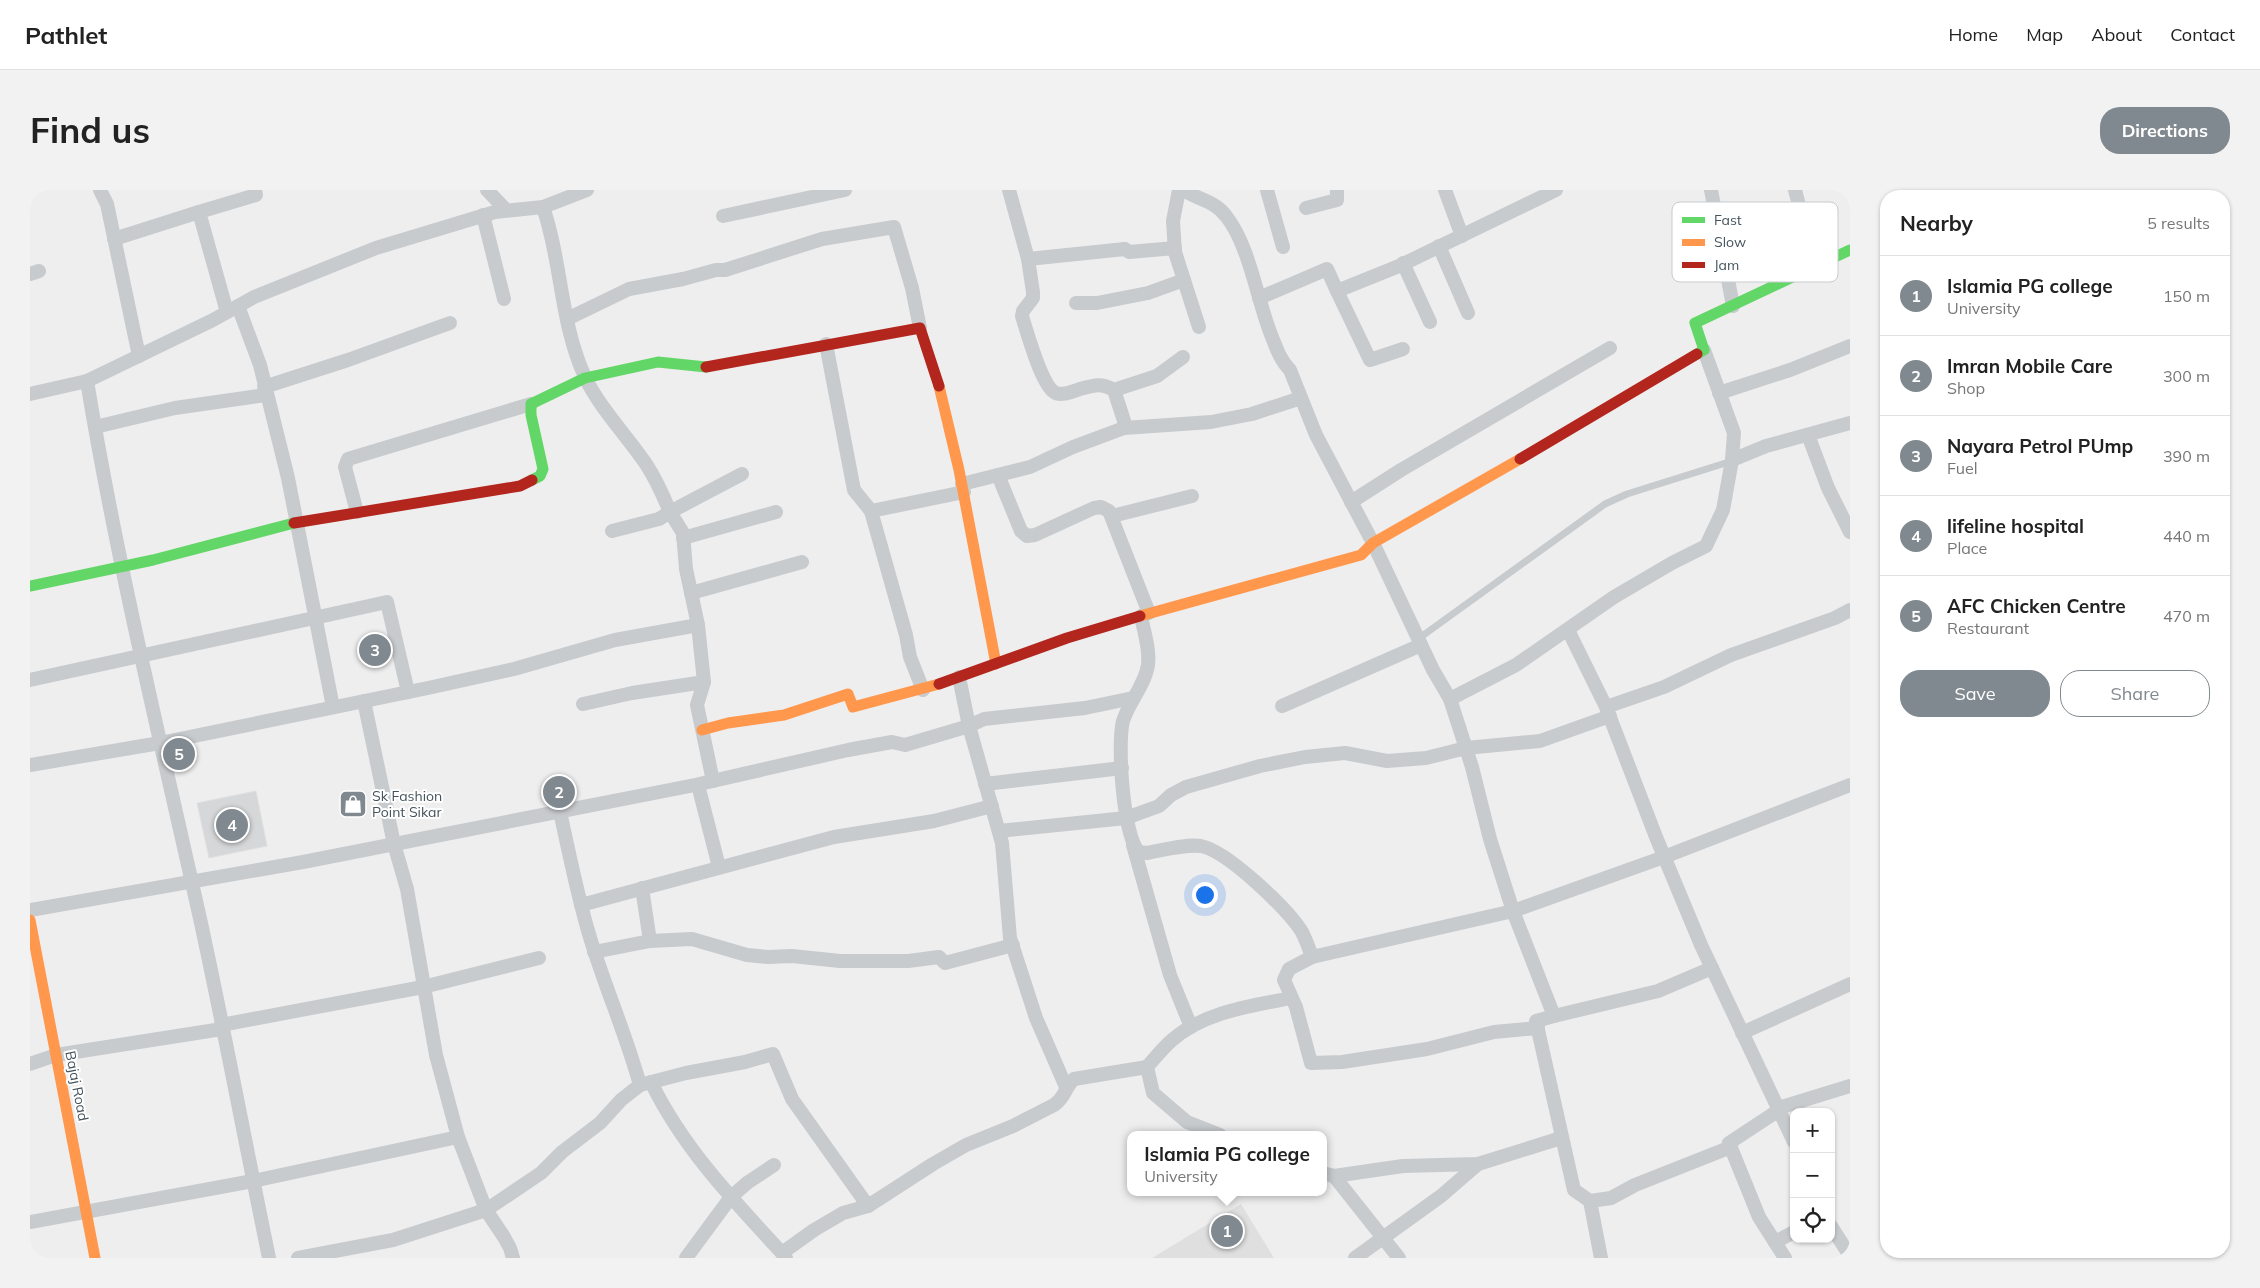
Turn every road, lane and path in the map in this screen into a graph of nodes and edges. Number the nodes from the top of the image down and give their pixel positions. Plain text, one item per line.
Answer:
1 (100, 190) edge
2 (255, 190) edge
3 (487, 190) edge
4 (587, 190) edge
5 (845, 190) edge
6 (1009, 190) edge
7 (1179, 190) edge
8 (1184, 190) edge
9 (1267, 190) edge
10 (1337, 190) edge
11 (1445, 190) edge
12 (1556, 190) edge
13 (777, 197) edge
14 (543, 207) junction
15 (1306, 208) dead end
16 (506, 210) junction
17 (199, 212) junction
18 (483, 215) junction
19 (723, 216) dead end
20 (1462, 236) junction
21 (114, 239) junction
22 (1439, 246) junction
23 (1283, 247) dead end
24 (1174, 248) junction
25 (1850, 250) edge
26 (1838, 255) edge
27 (1028, 259) junction
28 (1403, 263) junction
29 (1184, 280) junction
30 (1728, 282) edge
31 (1782, 282) edge
32 (1337, 291) junction
33 (1259, 298) junction
34 (504, 299) dead end
35 (1076, 303) dead end
36 (1733, 306) junction
37 (232, 309) junction
38 (1468, 312) dead end
39 (567, 319) junction
40 (1430, 322) dead end
41 (450, 323) dead end
42 (1199, 327) dead end
43 (920, 328) junction
44 (826, 344) junction
45 (1850, 346) edge
46 (1610, 348) dead end
47 (1403, 349) dead end
48 (1704, 350) junction
49 (139, 356) junction
50 (1183, 357) dead end
51 (585, 378) junction
52 (87, 381) junction
53 (1114, 390) junction
54 (265, 391) junction
55 (1720, 393) junction
56 (30, 394) edge
57 (1301, 398) junction
58 (531, 404) junction
59 (1850, 423) edge
60 (95, 427) junction
61 (1126, 427) junction
62 (1808, 435) junction
63 (1732, 460) junction
64 (742, 474) dead end
65 (998, 475) junction
66 (963, 488) junction
67 (1192, 496) dead end
68 (1351, 502) junction
69 (871, 511) junction
70 (357, 512) junction
71 (670, 512) junction
72 (776, 512) dead end
73 (1112, 516) junction
74 (296, 522) junction
75 (612, 531) dead end
76 (1850, 532) edge
77 (683, 538) junction
78 (1373, 543) junction
79 (802, 562) dead end
80 (123, 566) junction
81 (30, 586) edge
82 (691, 593) junction
83 (1850, 610) edge
84 (1145, 615) junction
85 (314, 618) junction
86 (698, 625) junction
87 (1568, 630) junction
88 (1419, 642) junction
89 (141, 655) junction
90 (996, 664) junction
91 (959, 677) junction
92 (30, 680) edge
93 (704, 682) junction
94 (923, 690) junction
95 (408, 692) junction
96 (1133, 698) junction
97 (1450, 699) junction
98 (364, 701) junction
99 (583, 704) dead end
100 (1282, 706) dead end
101 (333, 707) junction
102 (1608, 711) junction
103 (969, 726) junction
104 (702, 730) junction
105 (160, 743) junction
106 (1466, 748) junction
107 (30, 765) edge
108 (1122, 768) junction
109 (713, 781) junction
110 (985, 784) junction
111 (698, 785) junction
112 (1850, 785) edge
113 (992, 806) junction
114 (560, 812) junction
115 (1126, 818) junction
116 (999, 831) junction
117 (394, 844) junction
118 (1134, 845) junction
119 (1664, 858) junction
120 (719, 868) junction
121 (192, 882) junction
122 (642, 888) junction
123 (581, 905) junction
124 (30, 910) edge
125 (1514, 911) junction
126 (30, 920) edge
127 (650, 942) junction
128 (1012, 945) junction
129 (594, 952) junction
130 (1312, 957) junction
131 (539, 958) dead end
132 (1712, 968) junction
133 (1850, 984) edge
134 (423, 987) junction
135 (1291, 998) junction
136 (1554, 1016) junction
137 (221, 1027) junction
138 (1191, 1027) junction
139 (1538, 1028) junction
140 (1742, 1033) junction
141 (56, 1055) junction
142 (30, 1064) edge
143 (1147, 1067) junction
144 (645, 1084) junction
145 (1850, 1086) edge
146 (1066, 1087) junction
147 (1778, 1111) junction
148 (1210, 1131) edge
149 (1790, 1134) edge
150 (458, 1137) junction
151 (1561, 1138) junction
152 (1731, 1147) junction
153 (1478, 1164) junction
154 (774, 1165) dead end
155 (1328, 1175) edge
156 (253, 1181) junction
157 (731, 1197) junction
158 (1590, 1201) junction
159 (868, 1206) junction
160 (486, 1210) junction
161 (86, 1213) junction
162 (30, 1222) edge
163 (1835, 1232) edge
164 (1790, 1234) edge
165 (1384, 1238) junction
166 (1775, 1242) junction
167 (784, 1256) edge
168 (1850, 1256) edge
169 (95, 1258) edge
170 (268, 1258) edge
171 (298, 1258) edge
172 (513, 1258) edge
173 (686, 1258) edge
174 (1355, 1258) edge
175 (1399, 1258) edge
176 (1602, 1258) edge
177 (1784, 1258) edge

1 - 21 street
2 - 17 street
3 - 16 street
4 - 14 street
5 - 13 street
6 - 27 street
7 - 24 street
8 - 33 street
9 - 23 street
10 - 15 street
11 - 20 street
12 - 20 street
13 - 19 street
14 - 16 street
14 - 39 street
16 - 18 street
17 - 21 street
17 - 37 street
18 - 34 street
18 - 37 street
20 - 22 street
21 - 49 street
22 - 28 street
22 - 38 street
24 - 27 street
24 - 29 street
25 - 26 street
27 - 53 street
28 - 32 street
28 - 40 street
29 - 35 street
29 - 42 street
30 - 36 street
31 - 36 street
32 - 33 street
32 - 47 street
33 - 57 street
36 - 48 street
37 - 49 street
37 - 54 street
39 - 43 street
39 - 51 street
41 - 54 street
43 - 44 street
43 - 66 street
44 - 51 street
44 - 69 street
45 - 55 street
46 - 68 street
48 - 55 street
48 - 78 street
49 - 52 street
50 - 53 street
51 - 58 street
51 - 71 street
52 - 56 street
52 - 60 street
53 - 61 street
54 - 60 street
54 - 74 street
55 - 63 street
57 - 61 street
57 - 68 street
58 - 70 street
58 - 70 street
59 - 62 street
60 - 80 street
61 - 65 street
62 - 63 street
62 - 76 street
63 - 87 street
63 - 88 lane
64 - 71 street
65 - 66 street
65 - 73 street
66 - 69 street
66 - 90 street
67 - 73 street
68 - 78 street
69 - 94 street
70 - 74 street
71 - 75 street
71 - 77 street
72 - 77 street
73 - 84 street
74 - 80 street
74 - 85 street
77 - 82 street
78 - 84 street
78 - 88 street
79 - 82 street
80 - 81 street
80 - 89 street
82 - 86 street
83 - 102 street
84 - 90 street
84 - 96 street
85 - 89 street
85 - 95 street
85 - 101 street
86 - 93 street
86 - 95 street
87 - 97 street
87 - 102 street
88 - 97 street
88 - 100 street
89 - 92 street
89 - 105 street
90 - 91 street
91 - 94 street
91 - 103 street
93 - 99 street
93 - 104 street
94 - 104 street
95 - 98 street
96 - 103 street
96 - 108 street
97 - 106 street
98 - 101 street
98 - 117 street
101 - 105 street
102 - 106 street
102 - 119 street
103 - 109 street
103 - 110 street
104 - 109 street
105 - 107 street
105 - 121 street
106 - 115 street
106 - 125 street
108 - 110 street
108 - 115 street
109 - 111 street
110 - 113 street
111 - 114 street
111 - 120 street
112 - 119 street
113 - 116 street
113 - 120 street
114 - 117 street
114 - 123 street
115 - 116 street
115 - 118 street
116 - 128 street
117 - 121 street
117 - 134 street
118 - 130 street
118 - 138 street
119 - 125 street
119 - 132 street
120 - 122 street
121 - 124 street
121 - 137 street
122 - 123 street
122 - 127 street
123 - 129 street
125 - 130 street
125 - 136 street
126 - 141 street, Bajaj Road
127 - 128 street
127 - 129 street
128 - 146 street
129 - 144 street
130 - 135 street
131 - 134 street
132 - 136 street
132 - 140 street
133 - 140 street
134 - 137 street
134 - 150 street
135 - 138 street
135 - 139 street
136 - 139 street
137 - 141 street
137 - 156 street
138 - 143 street
139 - 151 street
140 - 147 street
141 - 142 street
141 - 161 street, Bajaj Road
143 - 146 street
143 - 148 street
144 - 157 street
144 - 159 street
144 - 160 street
145 - 147 street
146 - 159 street
147 - 149 street
147 - 152 street
150 - 156 street
150 - 160 street
151 - 153 street
151 - 158 street
152 - 158 street
152 - 166 street
153 - 155 street
153 - 165 street
154 - 157 street
155 - 165 street
156 - 161 street
156 - 170 street
157 - 167 street
157 - 173 street
158 - 176 street
159 - 167 street
160 - 171 street
160 - 172 street
161 - 162 street
161 - 169 street, Bajaj Road
163 - 168 street
164 - 166 street
165 - 174 street
165 - 175 street
166 - 177 street

